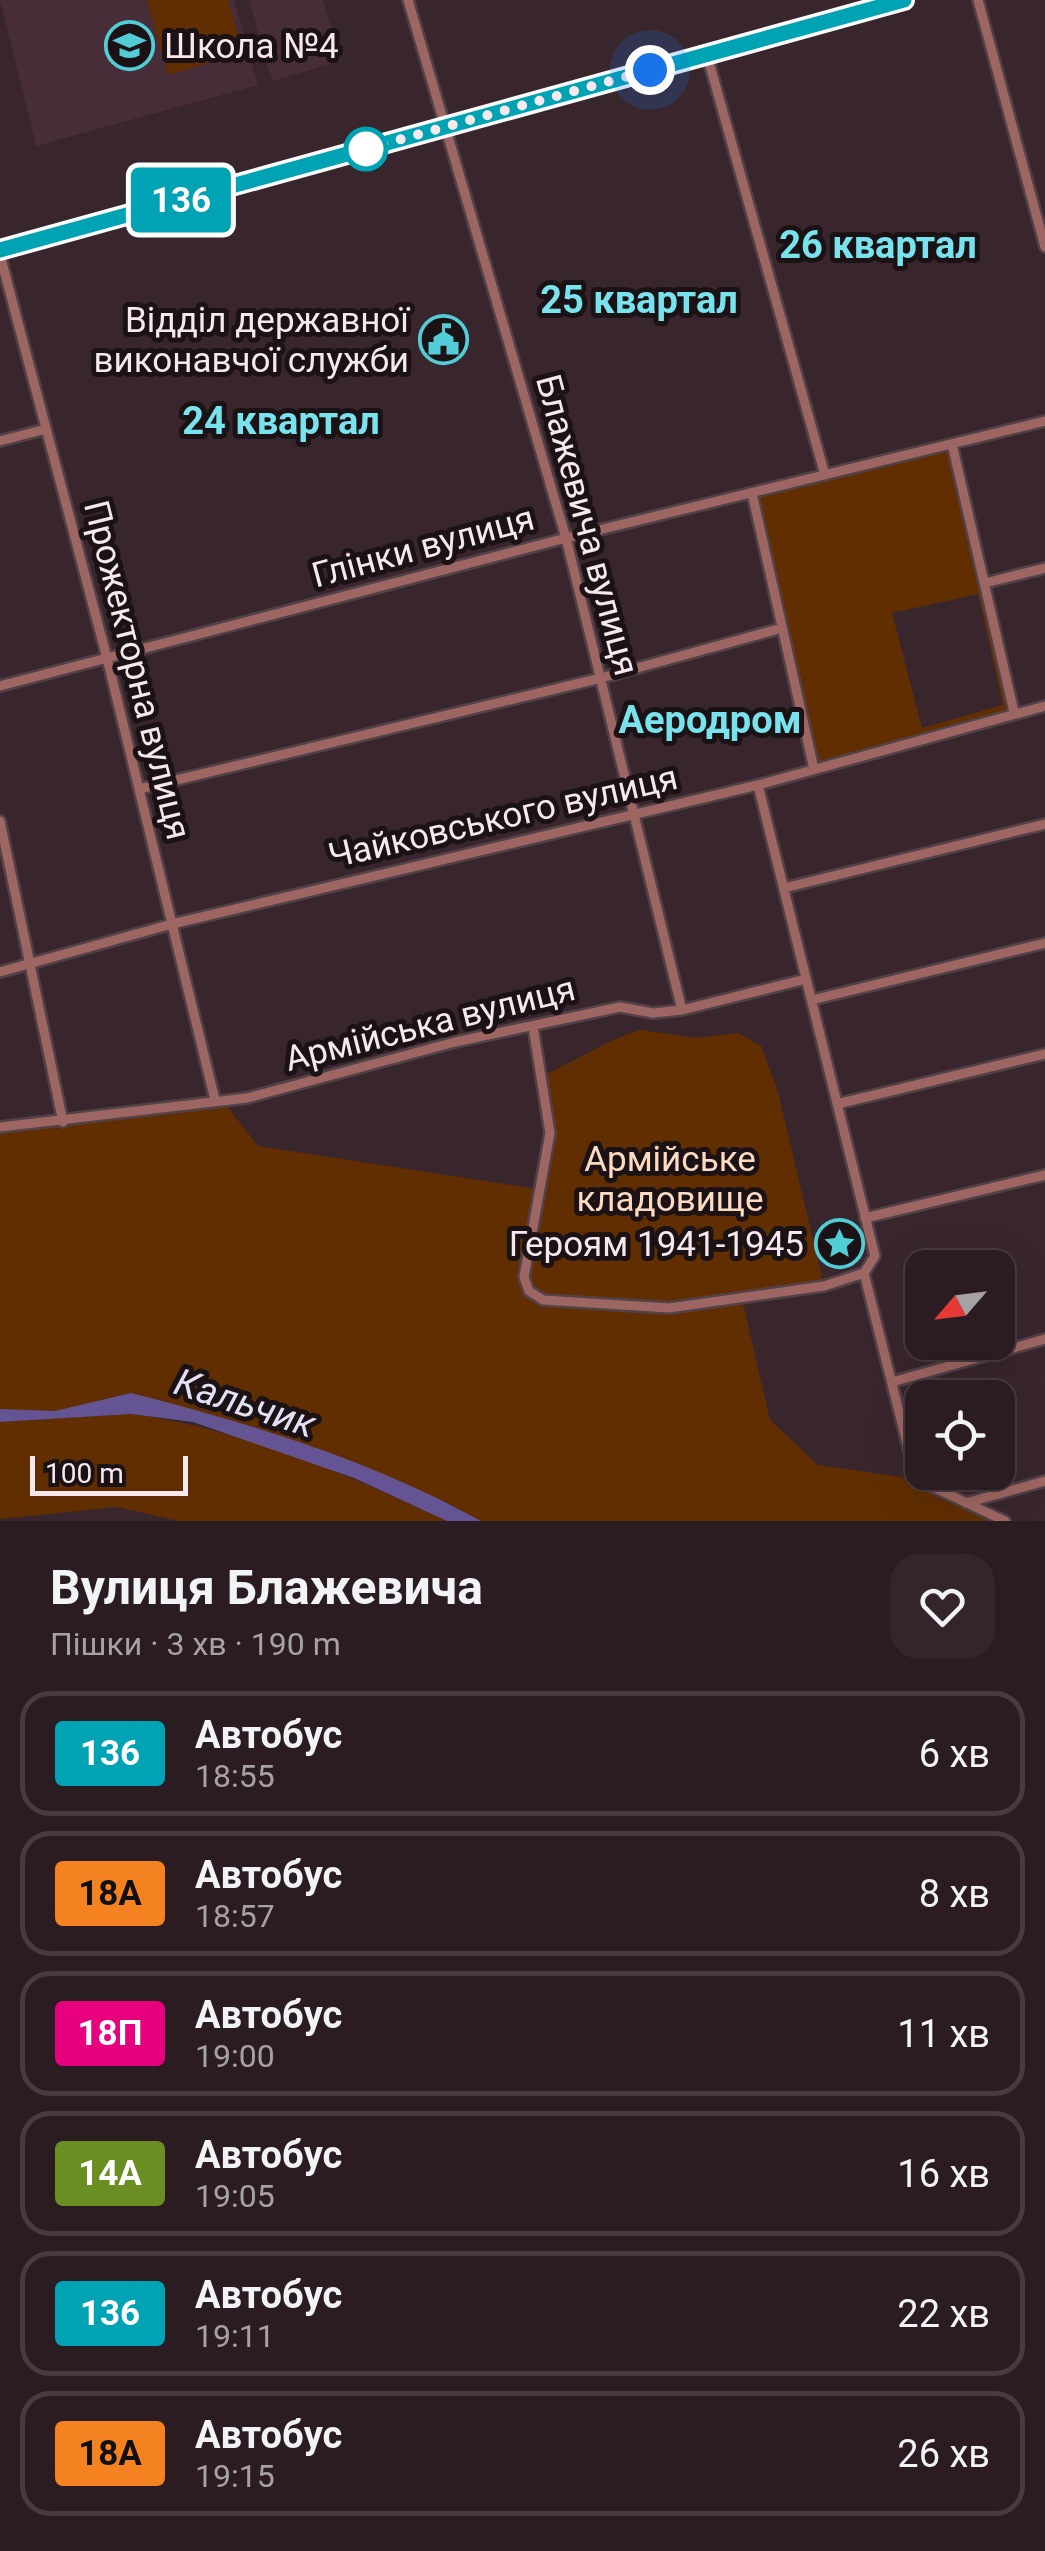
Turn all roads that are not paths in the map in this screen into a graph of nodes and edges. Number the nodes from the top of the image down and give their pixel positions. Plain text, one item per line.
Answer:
1 (408, 0) edge
2 (904, 0) edge
3 (978, 0) edge
4 (707, 54) junction
5 (444, 127) junction
6 (1045, 247) edge
7 (0, 252) edge
8 (1045, 421) edge
9 (46, 429) junction
10 (0, 441) edge
11 (952, 444) junction
12 (825, 475) junction
13 (752, 493) junction
14 (566, 538) junction
15 (1045, 568) edge
16 (985, 583) junction
17 (782, 628) junction
18 (107, 658) junction
19 (601, 678) junction
20 (0, 686) edge
21 (1045, 706) edge
22 (1014, 712) junction
23 (814, 769) junction
24 (758, 785) junction
25 (139, 789) junction
26 (634, 814) junction
27 (0, 821) edge
28 (1045, 824) edge
29 (784, 888) junction
30 (172, 924) junction
31 (1045, 943) edge
32 (31, 965) junction
33 (0, 972) edge
34 (806, 979) junction
35 (812, 1000) junction
36 (682, 1010) junction
37 (534, 1027) junction
38 (1045, 1054) edge
39 (215, 1100) junction
40 (837, 1104) junction
41 (64, 1122) junction
42 (0, 1127) edge
43 (1045, 1174) edge
44 (865, 1218) junction
45 (864, 1273) junction
46 (1045, 1339) edge
47 (892, 1382) junction
48 (1045, 1481) edge
49 (966, 1503) junction
50 (1006, 1521) edge

1 - 5 street, Блажевича вулиця
2 - 4 street
3 - 6 street
4 - 5 street
4 - 12 street
5 - 7 street
5 - 14 street, Блажевича вулиця
7 - 9 street, Прожекторна вулиця
8 - 11 street, Глінки вулиця
9 - 10 street
9 - 18 street, Прожекторна вулиця
11 - 12 street, Глінки вулиця
11 - 16 street
12 - 13 street, Глінки вулиця
13 - 14 street, Глінки вулиця
13 - 17 street
14 - 18 street, Глінки вулиця
14 - 19 street, Блажевича вулиця
15 - 16 street
16 - 22 street
17 - 19 street
17 - 23 street
18 - 20 street, Глінки вулиця
18 - 25 street, Прожекторна вулиця
19 - 25 street
19 - 26 street, Блажевича вулиця
21 - 22 street, Чайковського вулиця
22 - 23 street, Чайковського вулиця
23 - 24 street, Чайковського вулиця
24 - 26 street, Чайковського вулиця
24 - 29 street
25 - 30 street, Прожекторна вулиця
26 - 30 street, Чайковського вулиця
26 - 36 street, Блажевича вулиця
27 - 32 street
28 - 29 street
29 - 34 street
30 - 32 street, Чайковського вулиця
30 - 39 street, Прожекторна вулиця
31 - 35 street
32 - 33 street, Чайковського вулиця
32 - 41 street
34 - 35 street
34 - 36 street, Армійська вулиця
35 - 40 street
36 - 37 street, Армійська вулиця
37 - 39 street, Армійська вулиця
37 - 45 street
38 - 40 street
39 - 41 street, Армійська вулиця
40 - 44 street
41 - 42 street, Армійська вулиця
43 - 44 street
44 - 45 street
45 - 47 street
46 - 47 street
47 - 49 street
48 - 49 street
49 - 50 street

